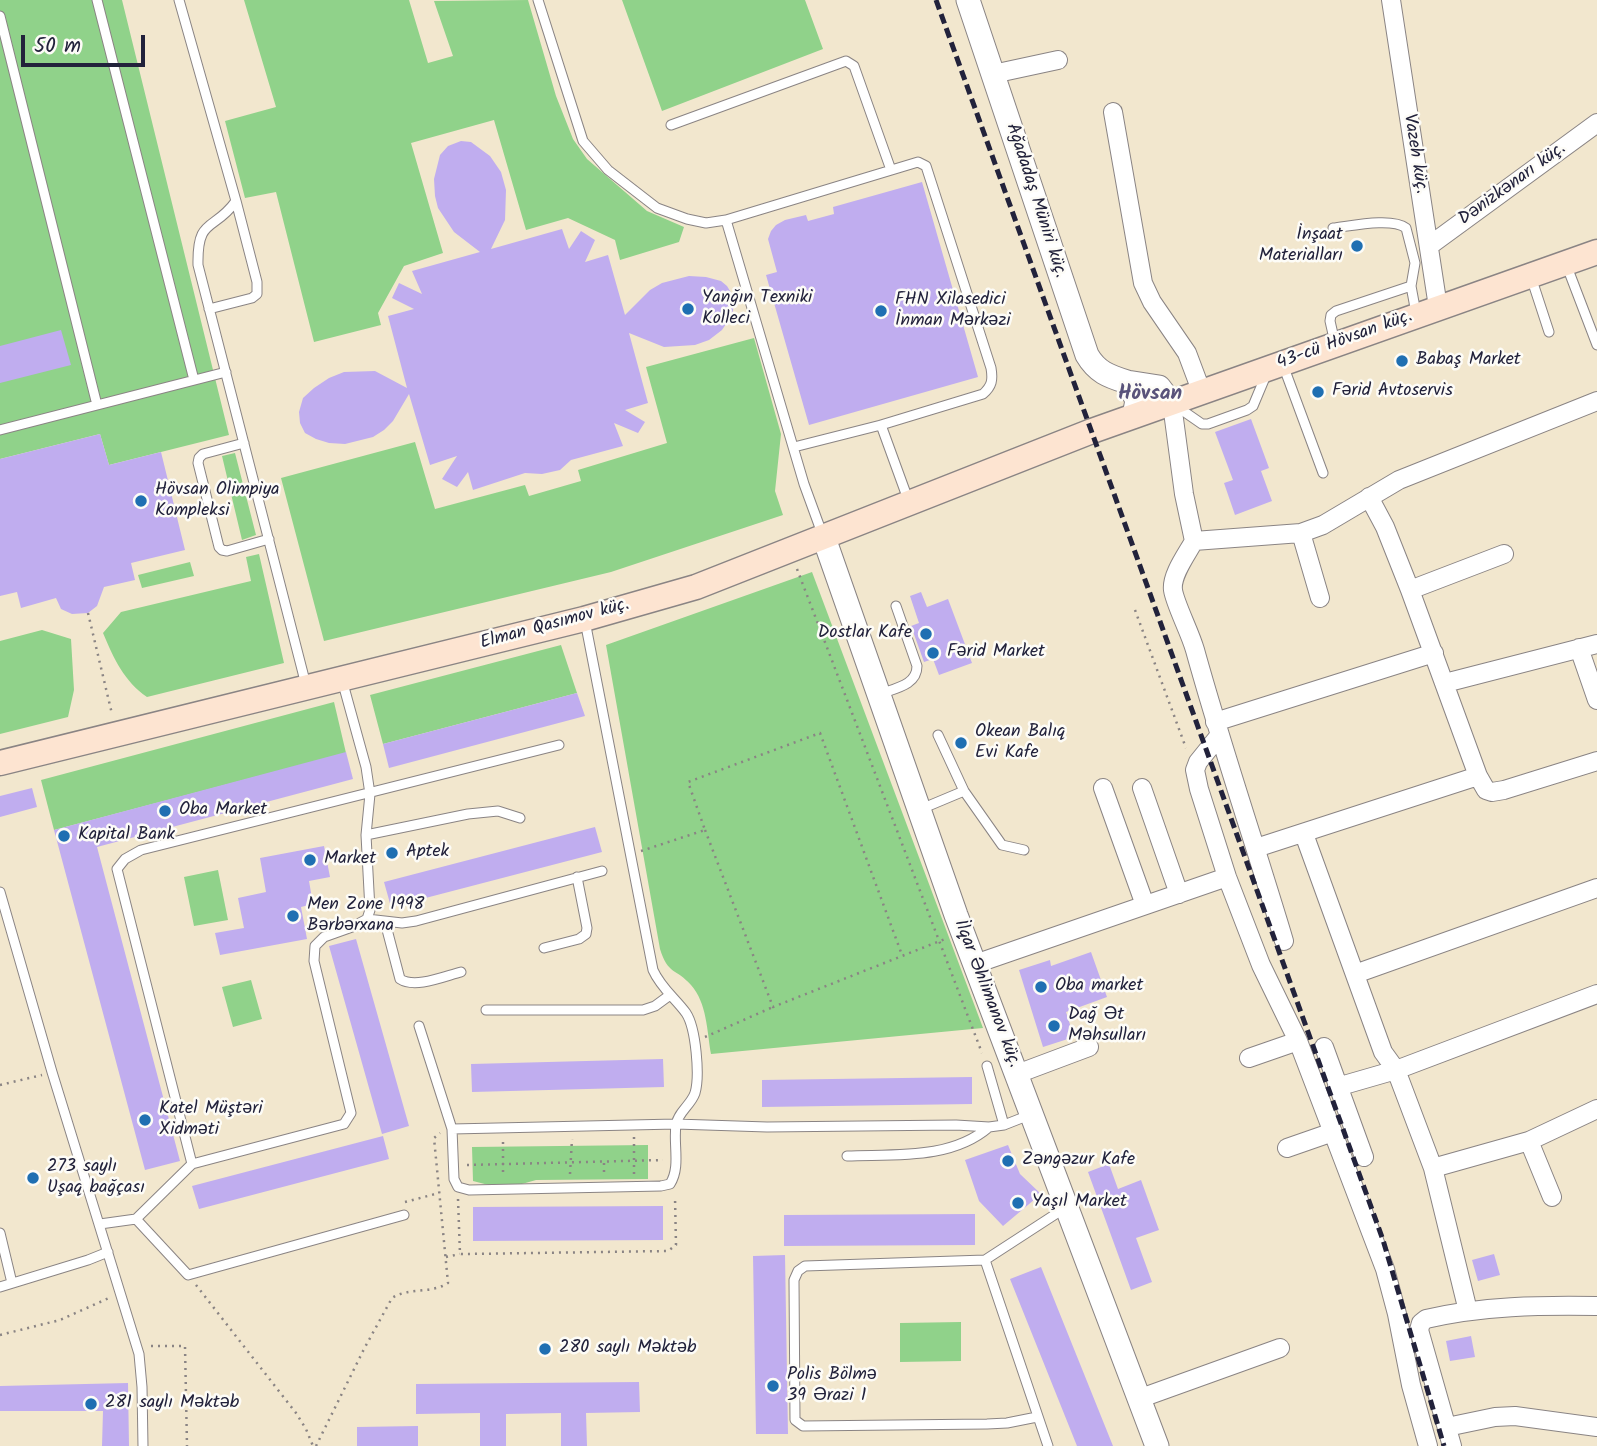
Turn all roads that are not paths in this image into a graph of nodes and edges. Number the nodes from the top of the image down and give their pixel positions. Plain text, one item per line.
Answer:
1 (97, 0) edge
2 (179, 0) edge
3 (538, 0) edge
4 (1391, 0) edge
5 (973, 1) edge
6 (0, 16) edge
7 (1058, 60) dead end
8 (993, 74) junction
9 (1113, 112) dead end
10 (1597, 123) edge
11 (671, 125) dead end
12 (891, 170) junction
13 (236, 201) junction
14 (726, 220) junction
15 (1333, 228) dead end
16 (1429, 246) junction
17 (1597, 252) edge
18 (1566, 263) junction
19 (1530, 275) junction
20 (1411, 286) junction
21 (209, 309) junction
22 (1427, 311) junction
23 (1549, 332) dead end
24 (1336, 345) junction
25 (1597, 345) edge
26 (1275, 367) junction
27 (226, 372) junction
28 (194, 380) junction
29 (1127, 382) junction
30 (1202, 393) junction
31 (1597, 401) edge
32 (1172, 404) junction
33 (97, 405) junction
34 (1134, 416) junction
35 (881, 425) junction
36 (0, 430) edge
37 (1092, 431) joint
38 (244, 443) junction
39 (793, 447) junction
40 (1323, 474) dead end
41 (1369, 497) junction
42 (910, 504) junction
43 (1301, 533) junction
44 (824, 538) junction
45 (269, 539) junction
46 (1194, 541) junction
47 (1504, 554) dead end
48 (1410, 590) junction
49 (1320, 598) dead end
50 (896, 606) dead end
51 (584, 619) junction
52 (1588, 646) edge
53 (1434, 653) junction
54 (342, 678) junction
55 (1444, 683) junction
56 (307, 687) junction
57 (879, 695) junction
58 (1597, 700) edge
59 (1217, 729) junction
60 (938, 735) dead end
61 (559, 745) dead end
62 (1597, 761) edge
63 (0, 763) edge
64 (1478, 776) junction
65 (1103, 788) dead end
66 (1142, 788) dead end
67 (964, 791) junction
68 (370, 794) junction
69 (919, 810) junction
70 (520, 818) dead end
71 (1304, 834) junction
72 (366, 835) junction
73 (1256, 848) junction
74 (1024, 850) dead end
75 (602, 871) dead end
76 (576, 877) junction
77 (1227, 877) junction
78 (1597, 888) edge
79 (0, 892) edge
80 (1179, 894) junction
81 (1145, 905) junction
82 (368, 919) junction
83 (385, 922) junction
84 (1284, 941) dead end
85 (544, 948) dead end
86 (975, 964) junction
87 (461, 972) dead end
88 (1355, 974) junction
89 (1597, 994) edge
90 (670, 995) junction
91 (486, 1010) dead end
92 (419, 1026) dead end
93 (1298, 1041) junction
94 (1089, 1047) dead end
95 (1324, 1047) dead end
96 (1249, 1058) dead end
97 (987, 1066) road end
98 (1396, 1070) junction
99 (1017, 1074) junction
100 (1337, 1087) junction
101 (1597, 1109) edge
102 (1032, 1114) junction
103 (676, 1124) junction
104 (1004, 1125) junction
105 (989, 1127) junction
106 (452, 1129) junction
107 (1333, 1132) junction
108 (1529, 1141) junction
109 (1287, 1148) dead end
110 (847, 1156) dead end
111 (1364, 1157) dead end
112 (192, 1164) junction
113 (1433, 1168) junction
114 (1552, 1196) dead end
115 (1067, 1206) junction
116 (404, 1215) dead end
117 (136, 1219) junction
118 (100, 1224) junction
119 (0, 1233) edge
120 (108, 1252) junction
121 (985, 1260) junction
122 (12, 1283) junction
123 (0, 1287) edge
124 (1597, 1306) edge
125 (1468, 1311) junction
126 (1280, 1348) dead end
127 (1140, 1398) junction
128 (1037, 1417) junction
129 (1447, 1427) junction
130 (1597, 1427) edge
131 (143, 1446) edge
132 (1048, 1446) edge
133 (1157, 1446) edge
134 (1428, 1446) edge
135 (1452, 1446) edge

1 - 28 lane
2 - 13 lane
3 - 14 lane
4 - 16 street, Vazeh küç.
5 - 8 street, Ağadadaş Müniri küç.
6 - 33 lane
7 - 8 street
8 - 29 street, Ağadadaş Müniri küç.
9 - 30 street
10 - 16 street, Dənizkənarı küç.
11 - 12 lane
12 - 14 lane
12 - 35 lane
13 - 21 lane
13 - 21 lane
14 - 39 lane
15 - 20 lane
16 - 22 street, Vazeh küç.
17 - 18 main road, 43-cü Hövsan küç.
18 - 19 main road, 43-cü Hövsan küç.
18 - 25 lane
19 - 22 main road, 43-cü Hövsan küç.
19 - 23 lane
20 - 22 lane
20 - 24 lane
21 - 27 lane
22 - 24 main road, 43-cü Hövsan küç.
24 - 26 main road, 43-cü Hövsan küç.
26 - 30 main road, 43-cü Hövsan küç.
26 - 32 lane
26 - 40 lane
27 - 28 lane
27 - 38 lane
28 - 33 lane
29 - 32 street, Ağadadaş Müniri küç.
29 - 34 street
30 - 32 main road, 43-cü Hövsan küç.
31 - 41 street
32 - 34 main road, 43-cü Hövsan küç.
32 - 46 street
33 - 36 lane
34 - 37 main road, 43-cü Hövsan küç.
35 - 39 lane
35 - 42 lane
37 - 42 main road, Elman Qasımov küç.
38 - 45 lane
38 - 45 lane
39 - 44 lane
41 - 43 street
41 - 48 street
42 - 44 main road, Elman Qasımov küç.
43 - 46 street
43 - 49 street
44 - 51 main road, Elman Qasımov küç.
44 - 57 street, İlqar Əhlimanov küç.
45 - 56 lane
46 - 59 street
47 - 48 street
48 - 53 street
50 - 57 lane
51 - 54 main road, Elman Qasımov küç.
51 - 90 lane
52 - 55 street
52 - 58 street
53 - 55 street
53 - 59 street
54 - 56 main road, Elman Qasımov küç.
54 - 68 lane
55 - 64 street
56 - 63 main road, Elman Qasımov küç.
57 - 69 street, İlqar Əhlimanov küç.
59 - 73 street
59 - 77 street
60 - 67 lane
61 - 68 lane
62 - 64 street
64 - 71 street
65 - 81 street
66 - 80 street
67 - 69 lane
67 - 74 lane
68 - 72 lane
68 - 112 lane
69 - 86 street, İlqar Əhlimanov küç.
70 - 72 lane
71 - 73 street
71 - 88 street
72 - 82 lane
73 - 84 street
75 - 76 lane
76 - 83 lane
76 - 85 lane
77 - 80 street
77 - 93 street
78 - 88 street
79 - 118 lane
80 - 81 street
81 - 86 street
82 - 83 lane
82 - 112 lane
83 - 87 lane
86 - 99 street, İlqar Əhlimanov küç.
88 - 98 street
89 - 98 street
90 - 91 lane
90 - 103 lane
92 - 106 lane
93 - 96 street
93 - 107 street
94 - 99 street
95 - 100 street
97 - 104 lane
98 - 100 street
98 - 113 street
99 - 102 street, İlqar Əhlimanov küç.
100 - 111 street
101 - 108 street
102 - 104 lane
102 - 115 street, İlqar Əhlimanov küç.
103 - 105 lane
103 - 106 lane
103 - 106 lane
104 - 105 lane
105 - 110 lane
107 - 109 street
107 - 134 street
108 - 113 street
108 - 114 street
112 - 117 lane
113 - 125 street
115 - 121 lane
115 - 127 street, İlqar Əhlimanov küç.
116 - 117 lane
117 - 118 lane
118 - 120 lane
119 - 122 lane
120 - 122 lane
120 - 131 lane
121 - 128 lane
121 - 128 lane
122 - 123 lane
124 - 125 street
125 - 129 street
126 - 127 street
127 - 133 street, İlqar Əhlimanov küç.
128 - 132 lane
129 - 130 street
129 - 135 street

